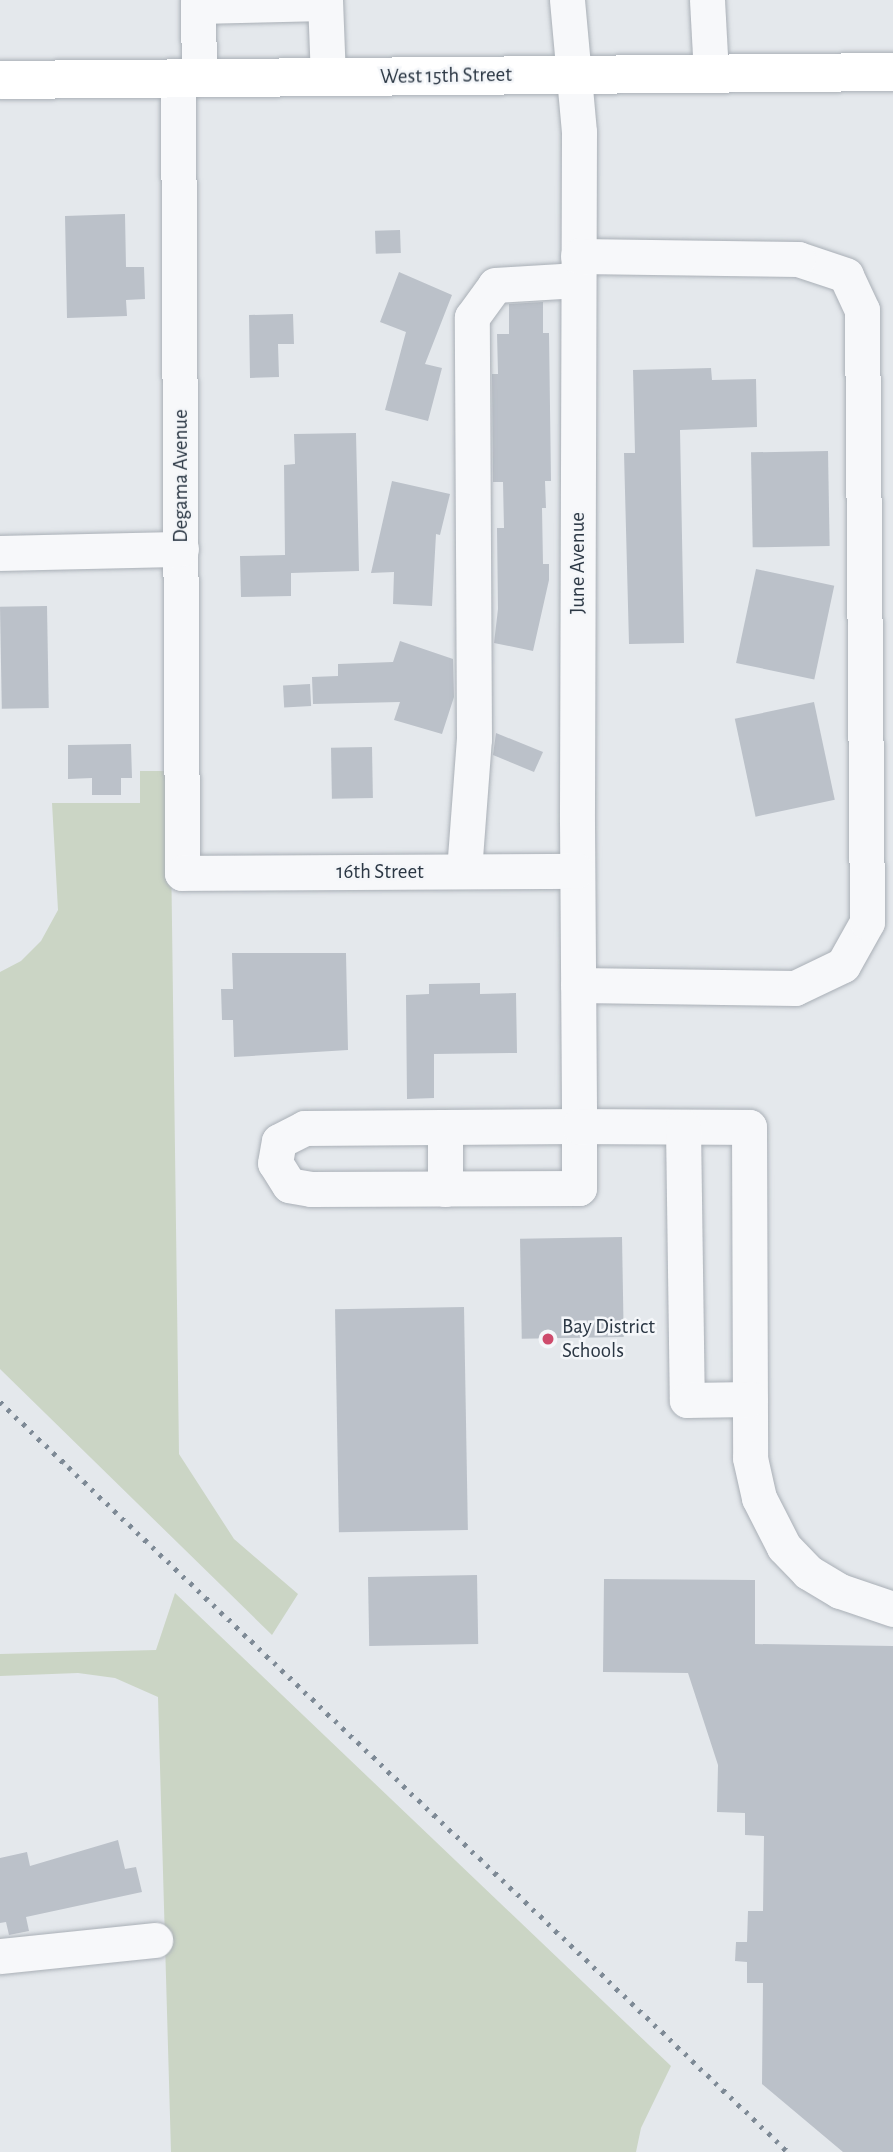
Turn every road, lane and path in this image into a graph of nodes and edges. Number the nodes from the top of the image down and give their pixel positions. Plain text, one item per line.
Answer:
1 (567, 0) edge
2 (707, 0) edge
3 (325, 1) edge
4 (198, 3) edge
5 (893, 72) edge
6 (711, 73) junction
7 (572, 75) junction
8 (328, 77) junction
9 (189, 78) junction
10 (0, 80) edge
11 (578, 268) junction
12 (181, 550) junction
13 (0, 553) edge
14 (578, 871) junction
15 (464, 872) junction
16 (182, 873) joint
17 (578, 985) junction
18 (579, 1126) junction
19 (683, 1127) junction
20 (444, 1128) junction
21 (445, 1189) junction
22 (750, 1399) junction
23 (893, 1609) edge
24 (155, 1940) dead end
25 (0, 1956) edge

1 - 7 street, June Avenue
2 - 6 street
3 - 4 street
3 - 8 street
4 - 9 street, Degama Avenue
5 - 6 highway, West 15th Street
6 - 7 highway, West 15th Street
7 - 8 highway, West 15th Street
7 - 11 street, June Avenue
8 - 9 highway, West 15th Street
9 - 10 highway, West 15th Street
9 - 12 street, Degama Avenue
11 - 14 street, June Avenue
11 - 15 street
11 - 17 street
12 - 13 street
12 - 16 street, Degama Avenue
14 - 15 street, 16th Street
14 - 17 street, June Avenue
15 - 16 street, 16th Street
17 - 18 street, June Avenue
18 - 19 street
18 - 20 street
18 - 21 street, June Avenue
19 - 22 street
19 - 22 street
20 - 21 street
20 - 21 street
22 - 23 street
24 - 25 street

